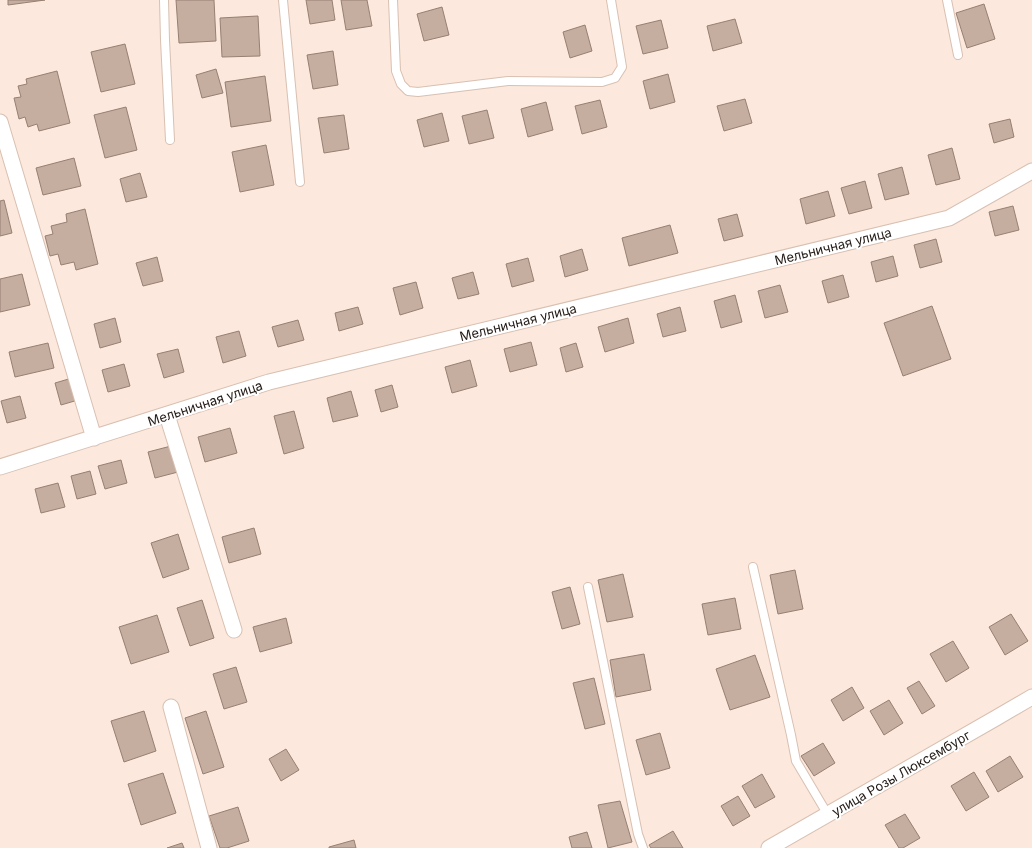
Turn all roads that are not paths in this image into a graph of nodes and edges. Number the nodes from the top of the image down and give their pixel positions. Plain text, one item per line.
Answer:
1 (164, 0) edge
2 (283, 0) edge
3 (393, 0) edge
4 (611, 0) edge
5 (947, 0) edge
6 (958, 55) dead end
7 (0, 122) edge
8 (170, 140) dead end
9 (1032, 171) edge
10 (300, 182) dead end
11 (166, 415) junction
12 (94, 438) junction
13 (0, 467) edge
14 (753, 567) dead end
15 (588, 587) dead end
16 (234, 630) dead end
17 (1032, 697) edge
18 (171, 707) dead end
19 (828, 815) junction
20 (208, 848) edge
21 (643, 848) edge
22 (769, 848) edge

1 - 8 lane
2 - 10 lane
3 - 4 lane
5 - 6 lane
7 - 12 street
9 - 11 street, Мельничная улица
11 - 12 street, Мельничная улица
11 - 16 street
12 - 13 street, Мельничная улица
14 - 19 lane
15 - 21 lane
17 - 19 street, улица Розы Люксембург
18 - 20 street
19 - 22 street, улица Розы Люксембург

